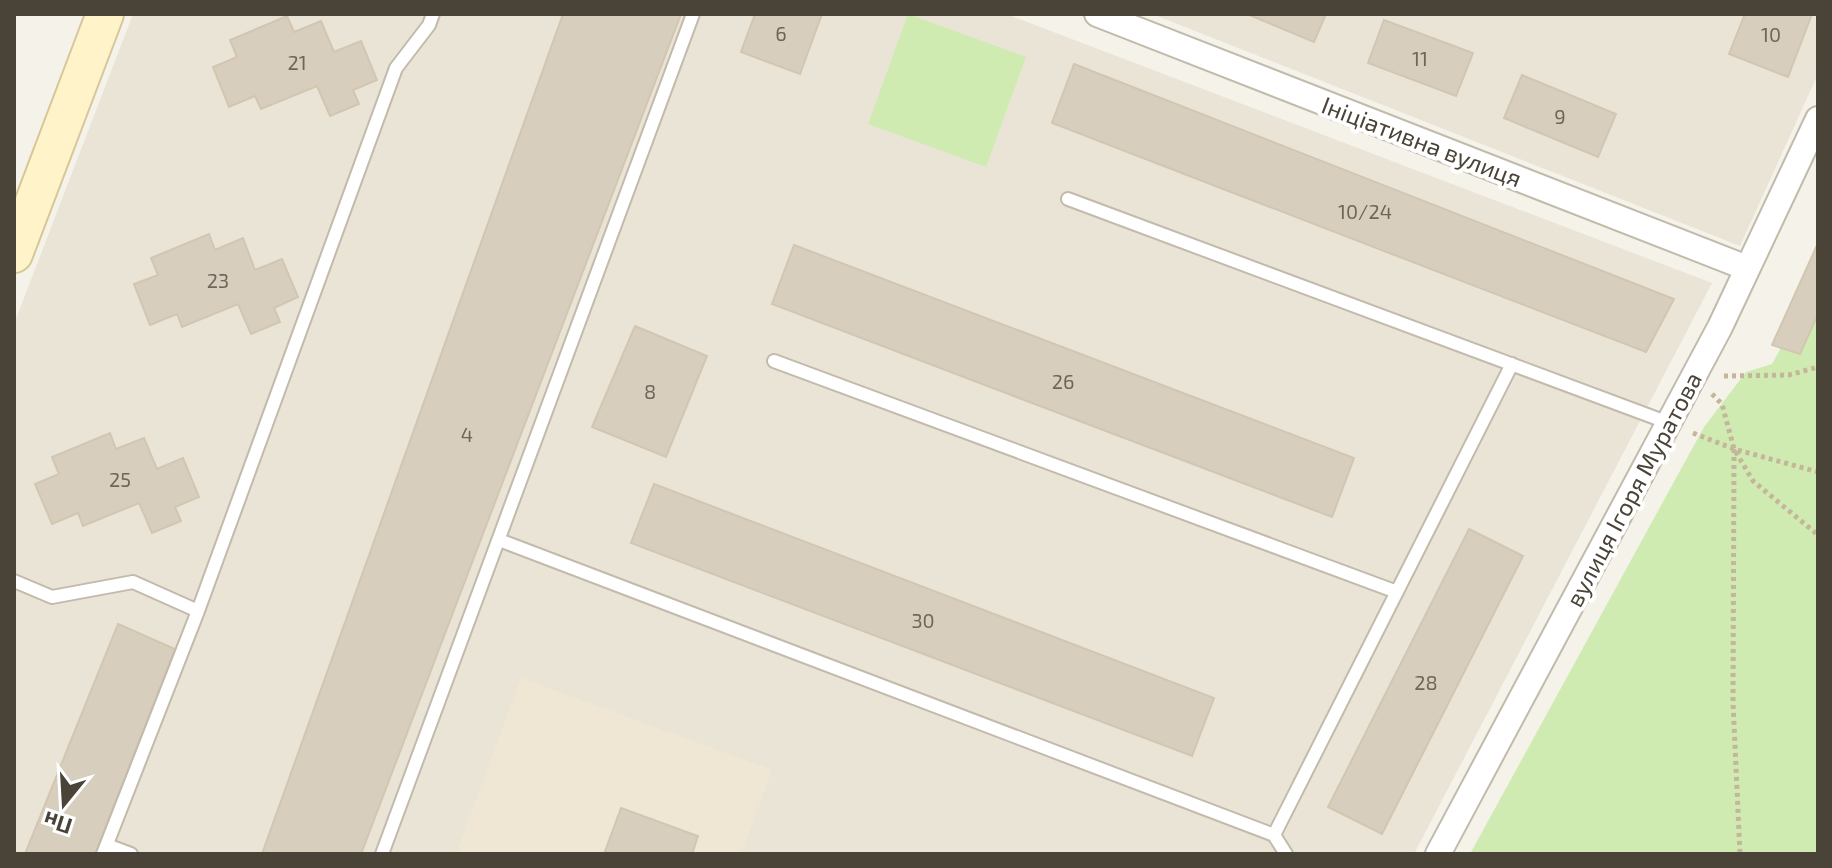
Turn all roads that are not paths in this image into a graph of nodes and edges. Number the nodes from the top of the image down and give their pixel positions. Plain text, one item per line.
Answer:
1 (105, 14) edge
2 (433, 14) edge
3 (693, 14) edge
4 (1097, 14) edge
5 (1818, 119) edge
6 (1068, 199) dead end
7 (14, 254) edge
8 (1747, 268) junction
9 (774, 361) dead end
10 (1512, 364) junction
11 (1669, 423) junction
12 (499, 540) junction
13 (14, 581) edge
14 (1397, 592) junction
15 (198, 611) junction
16 (1274, 835) junction
17 (105, 850) edge
18 (131, 854) edge
19 (382, 854) edge
20 (1286, 854) edge
21 (1438, 854) edge

1 - 7 street
2 - 15 lane
3 - 12 lane
4 - 8 street, Ініціативна вулиця
5 - 8 street, вулиця Ігоря Муратова
6 - 10 lane
8 - 11 street, вулиця Ігоря Муратова
9 - 14 lane
10 - 11 lane
10 - 14 lane
11 - 21 street, вулиця Ігоря Муратова
12 - 16 lane
12 - 19 lane
13 - 15 lane
14 - 16 lane
15 - 17 lane
16 - 20 lane
17 - 18 lane

